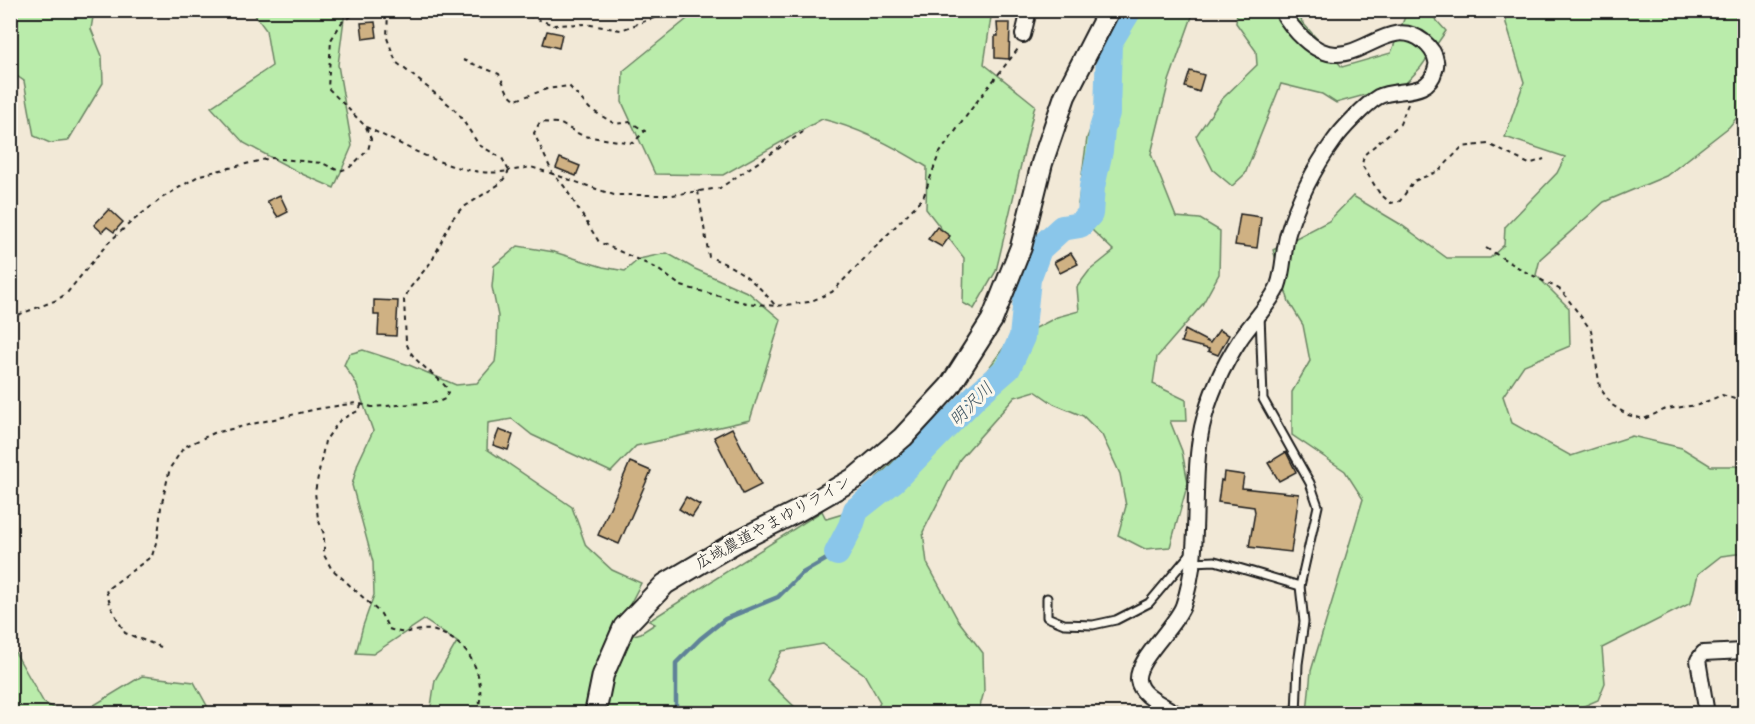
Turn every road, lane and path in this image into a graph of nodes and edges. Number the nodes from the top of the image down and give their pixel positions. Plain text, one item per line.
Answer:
1 (362, 10) edge
2 (388, 10) edge
3 (511, 10) edge
4 (675, 10) edge
5 (1029, 10) edge
6 (1109, 10) edge
7 (1281, 10) edge
8 (1023, 35) joint
9 (463, 60) dead end
10 (1414, 90) junction
11 (366, 127) junction
12 (802, 132) dead end
13 (1544, 159) dead end
14 (509, 171) junction
15 (553, 174) junction
16 (698, 191) junction
17 (1486, 248) dead end
18 (776, 306) junction
19 (10, 312) edge
20 (1260, 312) junction
21 (11, 317) edge
22 (1744, 402) edge
23 (362, 404) junction
24 (1192, 557) junction
25 (1300, 586) junction
26 (1047, 598) dead end
27 (161, 647) dead end
28 (1744, 651) edge
29 (477, 714) edge
30 (595, 714) edge
31 (1178, 714) edge
32 (1296, 714) edge
33 (1707, 714) edge

1 - 11 path
2 - 14 path
3 - 4 path
5 - 8 street
6 - 30 street, 広域農道やまゆりライン
7 - 10 street
8 - 18 path
9 - 15 path
10 - 13 path
10 - 20 street
11 - 14 path
11 - 21 path
12 - 16 path
14 - 15 path
14 - 23 path
15 - 16 path
15 - 18 path
16 - 18 path
17 - 22 path
19 - 21 path
20 - 24 street
20 - 25 lane
23 - 27 path
23 - 29 path
24 - 25 lane
24 - 26 lane
24 - 31 street
25 - 32 lane
28 - 33 street

